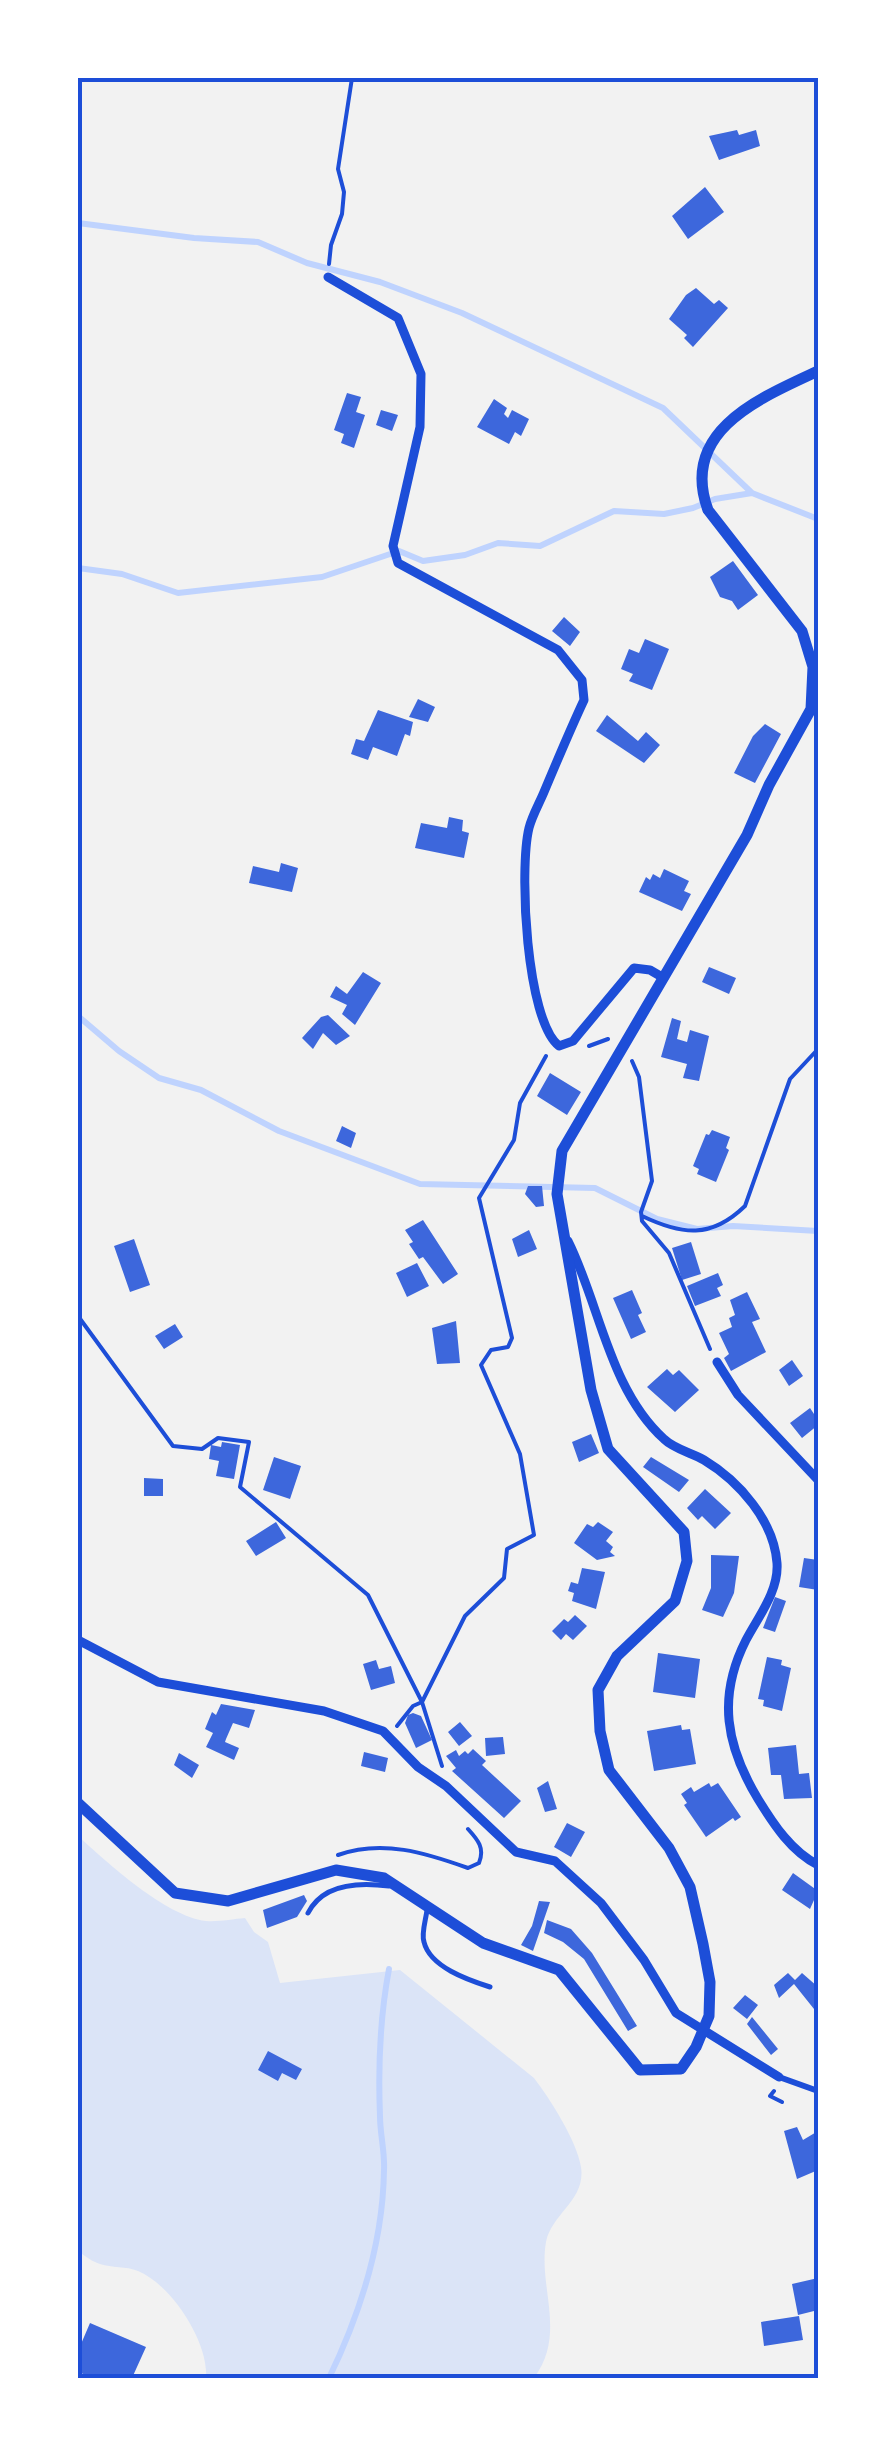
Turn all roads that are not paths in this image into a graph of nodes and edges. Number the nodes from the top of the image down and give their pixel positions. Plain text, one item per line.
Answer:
1 (328, 277) road end
2 (818, 371) edge
3 (662, 977) junction
4 (564, 1234) junction
5 (717, 1362) road end
6 (818, 1480) edge
7 (78, 1640) edge
8 (78, 1803) edge
9 (818, 1865) edge
10 (397, 1887) junction
11 (428, 1907) junction
12 (308, 1913) dead end
13 (490, 1987) dead end
14 (702, 2032) junction
15 (779, 2082) joint
16 (818, 2091) edge

1 - 3 street
2 - 3 street
3 - 4 street
4 - 9 street
4 - 14 street
5 - 6 street
7 - 14 street
8 - 10 street
10 - 11 street
10 - 12 lane
11 - 13 lane
11 - 14 street
14 - 15 street
15 - 16 street

